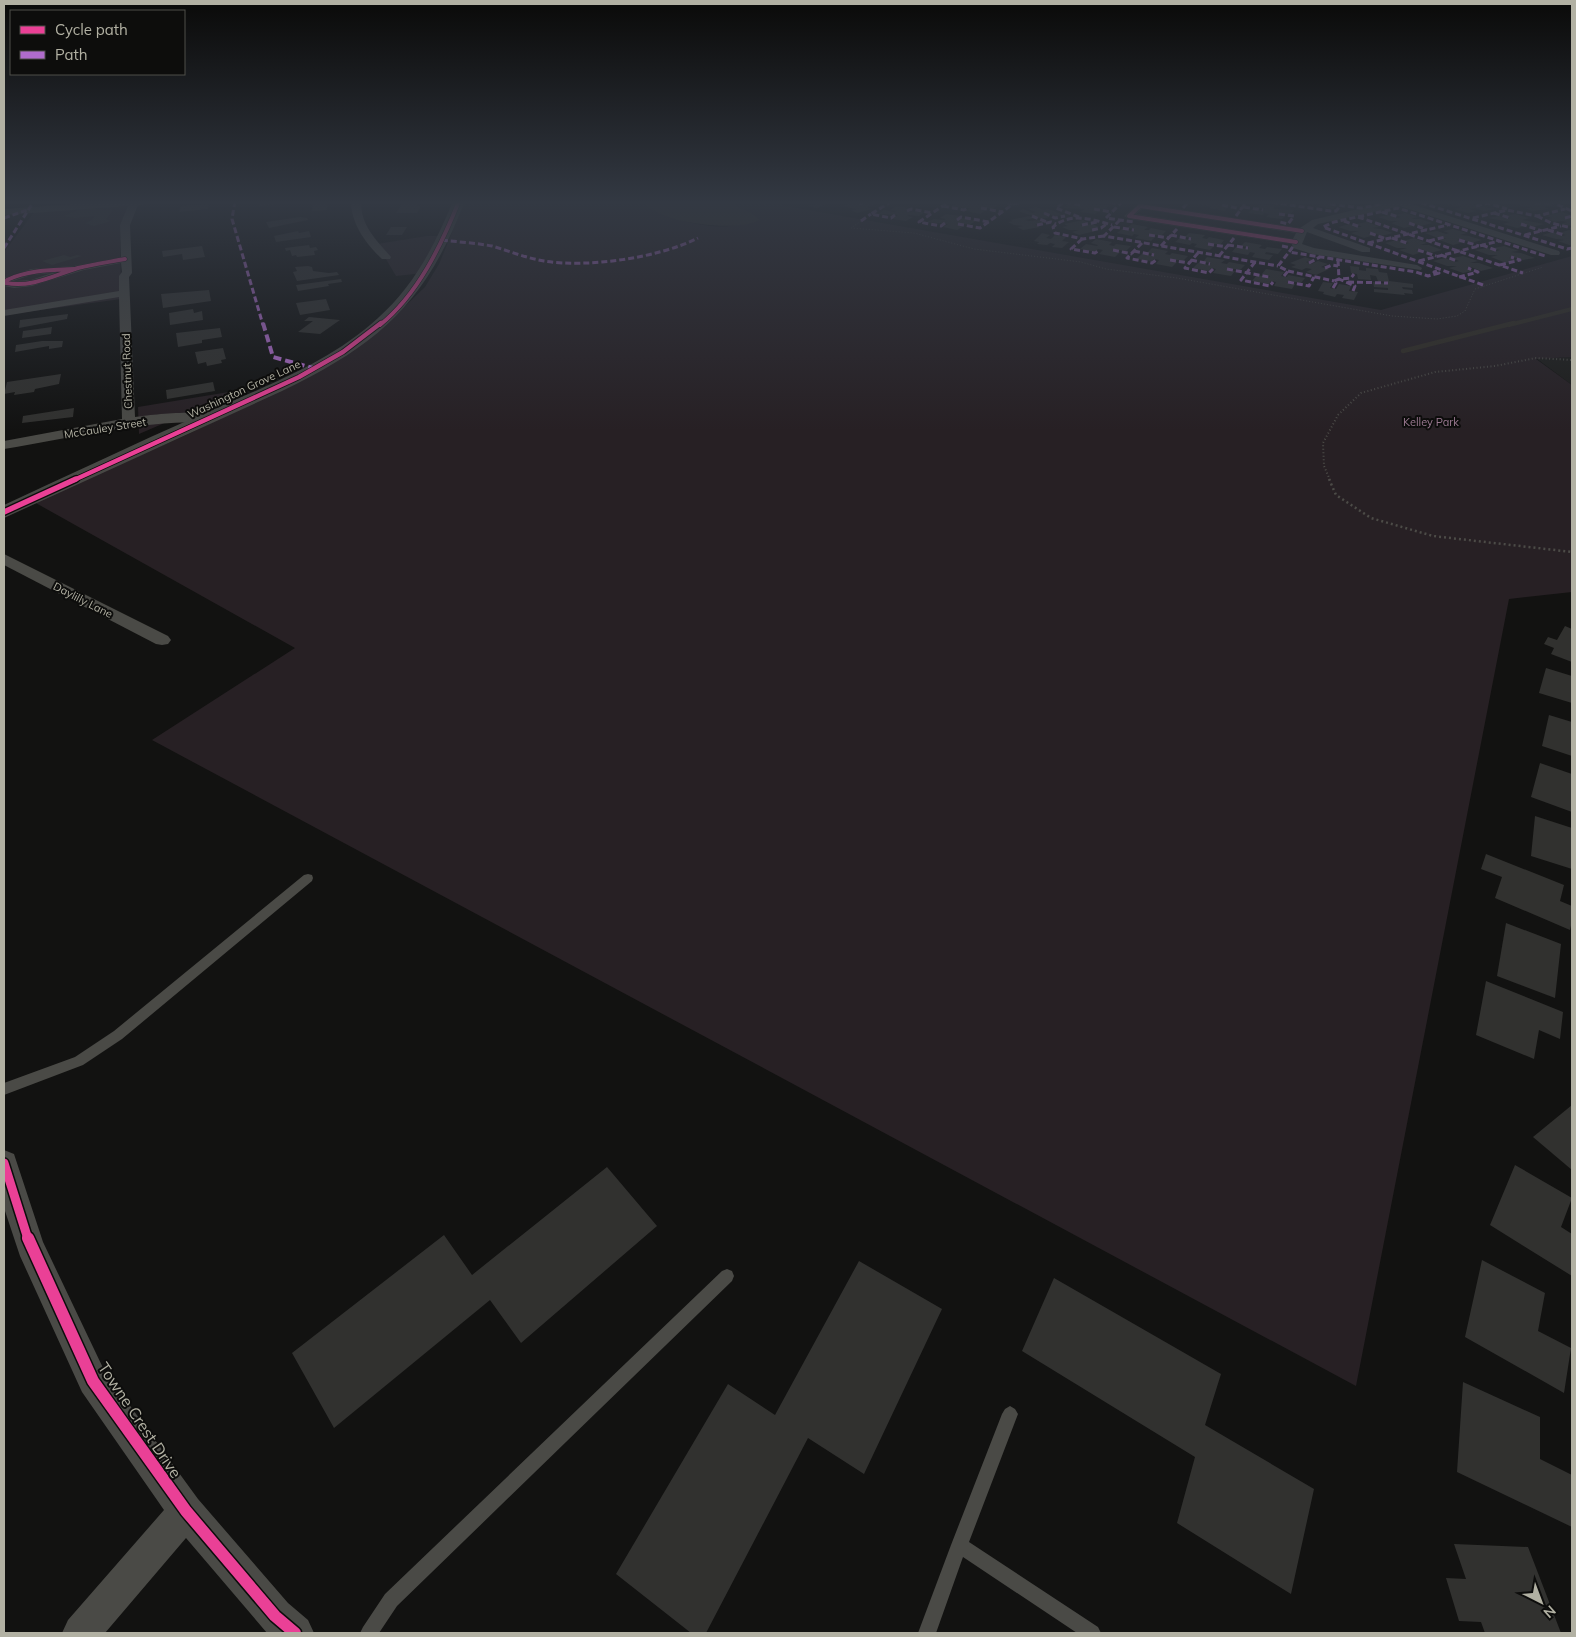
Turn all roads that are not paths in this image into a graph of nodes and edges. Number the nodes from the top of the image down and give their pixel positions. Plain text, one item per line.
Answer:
1 (11, 277) edge
2 (47, 277) edge
3 (124, 277) edge
4 (422, 277) edge
5 (125, 293) junction
6 (4, 313) edge
7 (207, 418) junction
8 (129, 423) junction
9 (4, 445) edge
10 (4, 512) edge
11 (4, 559) edge
12 (162, 640) dead end
13 (308, 878) dead end
14 (4, 1089) edge
15 (4, 1163) edge
16 (727, 1276) dead end
17 (1010, 1414) dead end
18 (186, 1511) junction
19 (959, 1545) junction
20 (82, 1633) edge
21 (295, 1633) edge
22 (369, 1633) edge
23 (927, 1633) edge
24 (1092, 1633) edge

1 - 2 street
3 - 5 street, Chestnut Road
4 - 7 street, Washington Grove Lane
5 - 6 street
5 - 8 street, Chestnut Road
7 - 8 street, McCauley Street
7 - 10 street, Washington Grove Lane
8 - 9 street, McCauley Street
11 - 12 street, Daylilly Lane
13 - 14 lane
15 - 18 street, Towne Crest Drive
16 - 22 lane
17 - 19 lane
18 - 20 street
18 - 21 street, Towne Crest Drive
19 - 23 lane
19 - 24 lane

